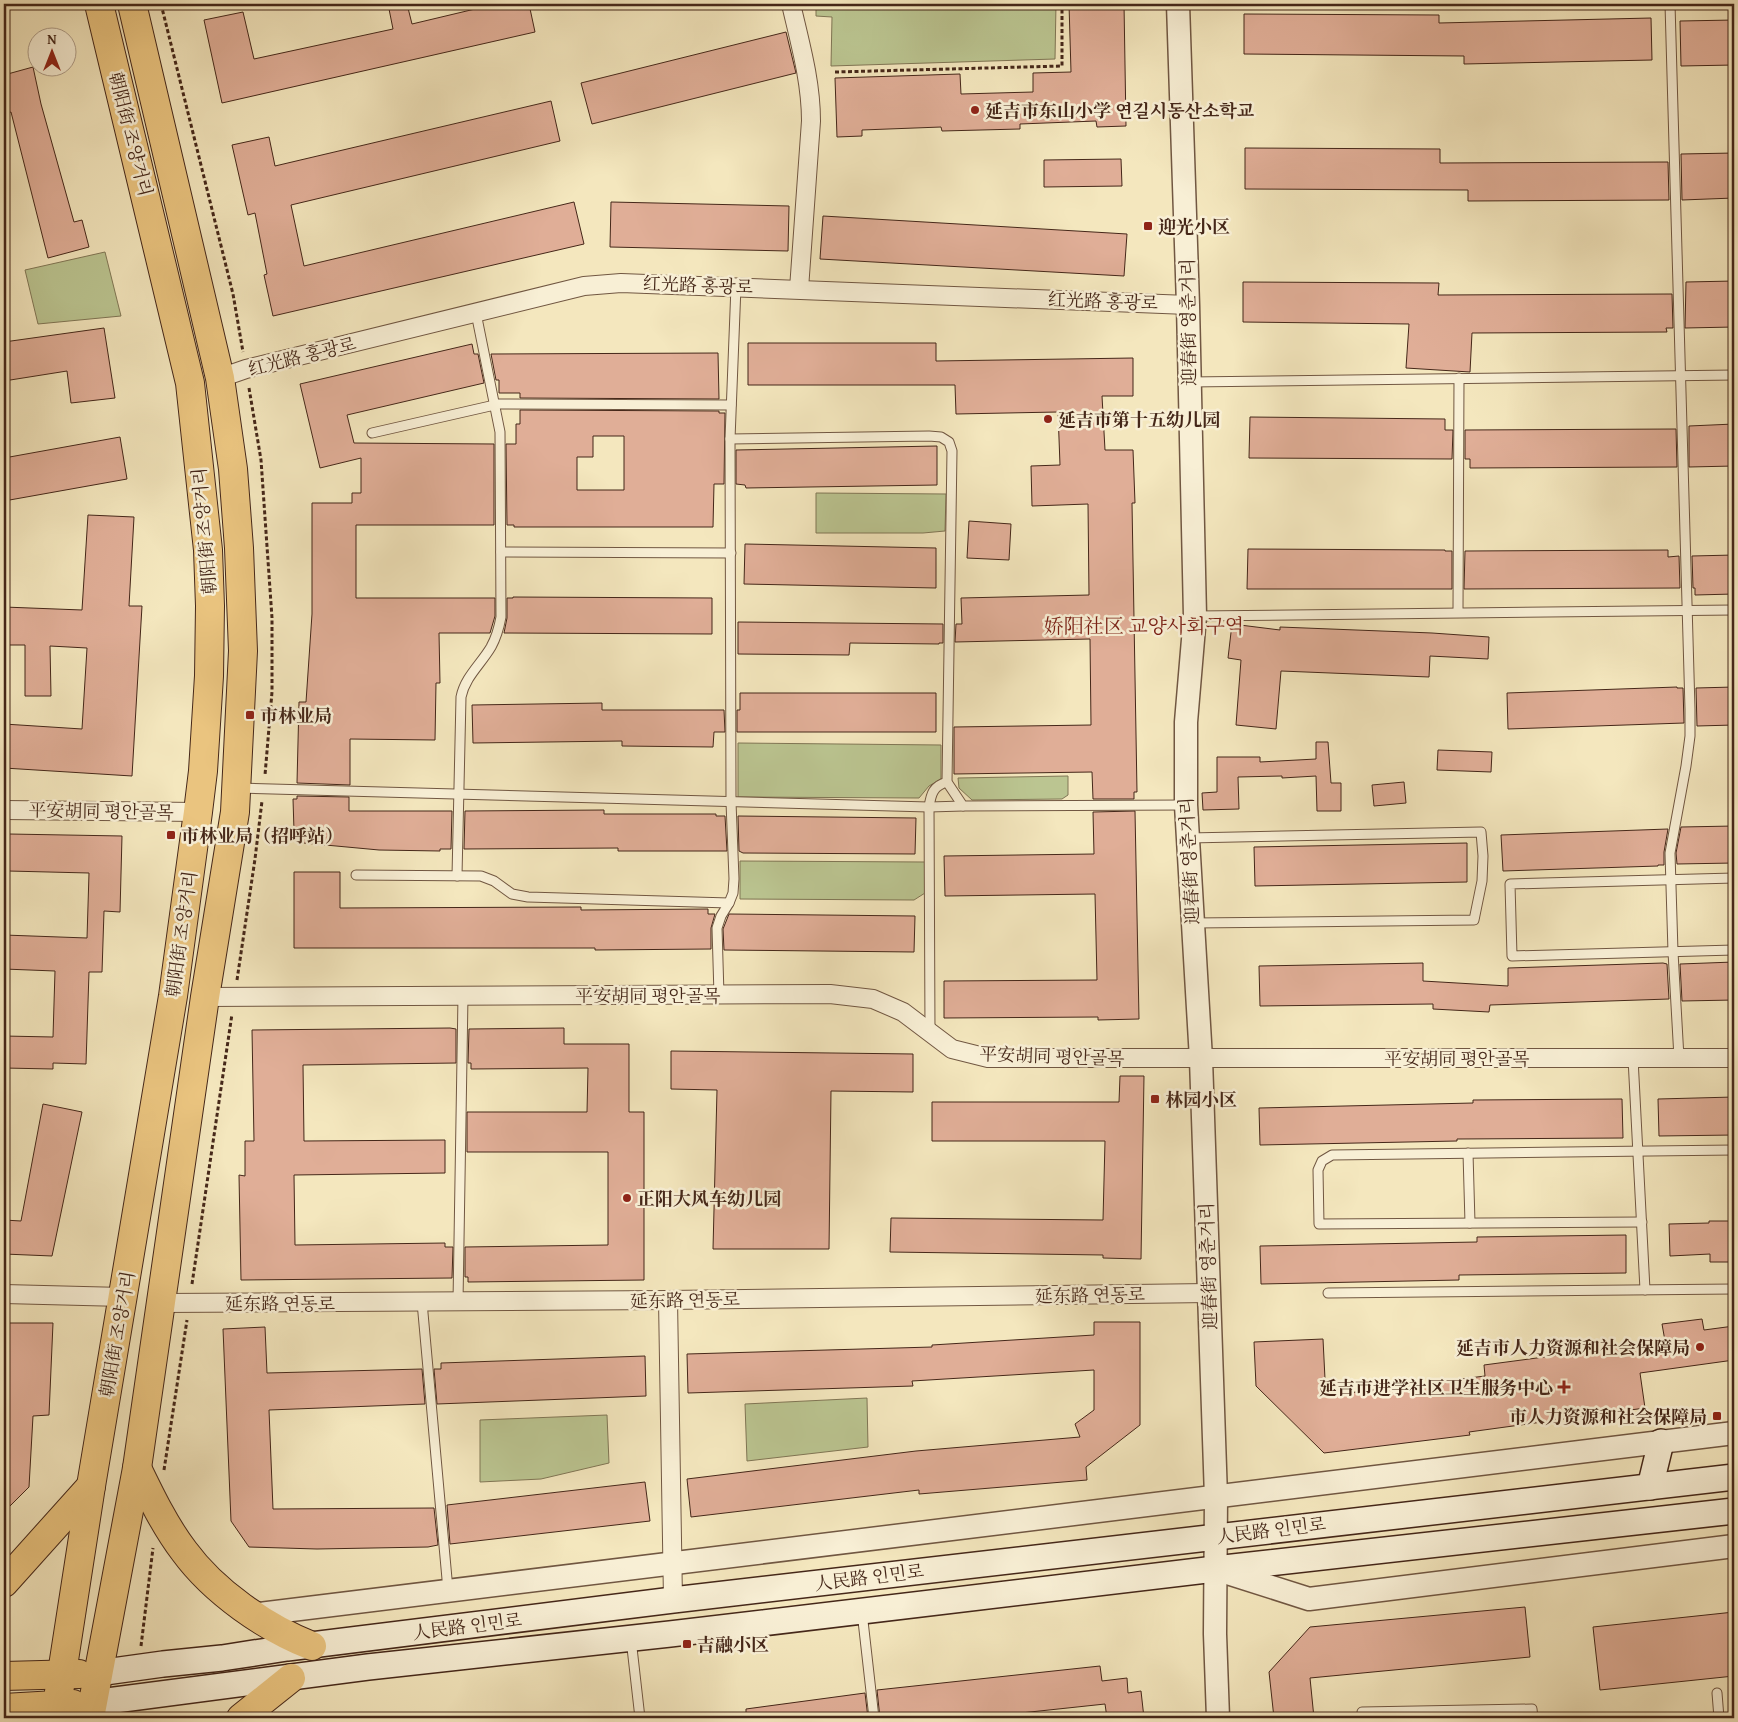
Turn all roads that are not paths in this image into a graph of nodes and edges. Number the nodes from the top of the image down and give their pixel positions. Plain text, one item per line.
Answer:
1 (100, 4) edge
2 (132, 4) edge
3 (791, 4) edge
4 (1178, 4) edge
5 (1670, 4) edge
6 (736, 286) junction
7 (799, 289) junction
8 (1188, 305) junction
9 (476, 313) junction
10 (1734, 375) edge
11 (1680, 376) junction
12 (220, 378) junction
13 (1459, 378) junction
14 (1189, 382) junction
15 (494, 405) junction
16 (731, 405) junction
17 (372, 433) dead end
18 (730, 438) junction
19 (501, 552) junction
20 (731, 553) junction
21 (1687, 610) junction
22 (1734, 610) edge
23 (1458, 612) junction
24 (1195, 616) junction
25 (947, 782) junction
26 (236, 788) junction
27 (458, 794) junction
28 (731, 802) junction
29 (1186, 805) junction
30 (963, 806) junction
31 (929, 807) junction
32 (4, 810) edge
33 (198, 812) junction
34 (1188, 838) junction
35 (356, 875) dead end
36 (457, 876) junction
37 (1734, 878) edge
38 (1670, 880) junction
39 (729, 903) junction
40 (1192, 923) junction
41 (1734, 950) edge
42 (1673, 952) junction
43 (719, 995) junction
44 (205, 996) junction
45 (463, 996) junction
46 (930, 1032) junction
47 (1200, 1058) junction
48 (1633, 1058) junction
49 (1679, 1058) junction
50 (1734, 1058) edge
51 (1734, 1150) edge
52 (1638, 1151) junction
53 (1468, 1153) junction
54 (1642, 1222) junction
55 (1470, 1223) junction
56 (1734, 1289) edge
57 (1645, 1290) junction
58 (1328, 1293) dead end
59 (4, 1294) edge
60 (1209, 1294) junction
61 (123, 1297) junction
62 (668, 1300) junction
63 (422, 1302) junction
64 (458, 1302) junction
65 (162, 1304) junction
66 (1734, 1433) edge
67 (1661, 1442) junction
68 (137, 1468) junction
69 (1734, 1477) edge
70 (91, 1486) junction
71 (1650, 1487) junction
72 (1216, 1497) junction
73 (1734, 1511) edge
74 (1215, 1537) junction
75 (1734, 1546) edge
76 (672, 1564) junction
77 (1215, 1569) junction
78 (4, 1583) edge
79 (448, 1591) junction
80 (673, 1600) junction
81 (862, 1611) junction
82 (251, 1615) junction
83 (631, 1638) junction
84 (312, 1646) junction
85 (98, 1673) junction
86 (62, 1674) junction
87 (4, 1676) edge
88 (291, 1678) junction
89 (1717, 1693) dead end
90 (4, 1708) edge
91 (91, 1710) edge
92 (55, 1711) edge
93 (1362, 1712) dead end
94 (241, 1718) edge
95 (640, 1718) edge
96 (874, 1718) edge
97 (1218, 1718) edge
98 (1533, 1718) edge
99 (1719, 1718) edge

1 - 33 main road, 朝阳街 조양거리
2 - 12 main road, 朝阳街 조양거리
3 - 7 street
4 - 8 street, 迎春街 영춘거리
5 - 11 lane
6 - 7 street, 红光路 홍광로
6 - 9 street, 红光路 홍광로
6 - 16 lane
7 - 8 street, 红光路 홍광로
8 - 14 street, 迎春街 영춘거리
9 - 12 street, 红光路 홍광로
9 - 15 lane
10 - 11 lane
11 - 13 lane
11 - 21 lane
12 - 26 main road, 朝阳街 조양거리
13 - 14 lane
13 - 23 lane
14 - 24 street, 迎春街 영춘거리
15 - 16 lane
15 - 17 lane
15 - 19 lane
16 - 18 lane
18 - 20 lane
18 - 25 lane
19 - 20 lane
19 - 27 lane
20 - 28 lane
21 - 22 lane
21 - 23 lane
21 - 38 lane
23 - 24 lane
24 - 29 street, 迎春街 영춘거리
25 - 30 lane
25 - 31 lane
26 - 27 lane
26 - 44 main road, 朝阳街 조양거리
27 - 28 lane
27 - 36 lane
28 - 31 lane
28 - 39 lane
29 - 30 lane
29 - 34 street, 迎春街 영춘거리
30 - 31 lane
31 - 46 lane
32 - 33 street, 平安胡同 평안골목
33 - 61 main road, 朝阳街 조양거리
34 - 40 street, 迎春街 영춘거리
34 - 40 lane
35 - 36 lane
36 - 39 lane
37 - 38 lane
38 - 42 lane
38 - 42 lane
39 - 43 lane
40 - 47 street, 迎春街 영춘거리
41 - 42 lane
42 - 49 lane
43 - 45 street, 平安胡同 평안골목
43 - 46 street, 平安胡同 평안골목
44 - 45 street, 平安胡同 평안골목
44 - 65 main road, 朝阳街 조양거리
45 - 64 lane
46 - 47 street, 平安胡同 평안골목
47 - 48 street, 平安胡同 평안골목
47 - 60 street, 迎春街 영춘거리
48 - 49 street, 平安胡同 평안골목
48 - 52 lane
49 - 50 street, 平安胡同 평안골목
51 - 52 lane
52 - 53 lane
52 - 54 lane
53 - 55 lane
53 - 55 lane
54 - 55 lane
54 - 57 lane
56 - 57 lane
57 - 58 lane
59 - 61 street
60 - 62 street, 延东路 연동로
60 - 72 street, 迎春街 영춘거리
61 - 70 main road, 朝阳街 조양거리
62 - 64 street, 延东路 연동로
62 - 76 street
63 - 64 street, 延东路 연동로
63 - 65 street, 延东路 연동로
63 - 79 lane
65 - 68 main road, 朝阳街 조양거리
66 - 67 street
67 - 71 main road
67 - 72 street
68 - 82 main road
68 - 85 main road, 朝阳街 조양거리
69 - 71 main road, 人民路 인민로
70 - 78 main road
70 - 86 main road, 朝阳街 조양거리
71 - 74 main road, 人民路 인민로
72 - 74 street, 迎春街 영춘거리
72 - 76 street
73 - 77 main road, 人民路 인민로
74 - 77 street, 迎春街 영춘거리
74 - 80 main road, 人民路 인민로
75 - 77 street
76 - 79 street
76 - 80 street
77 - 81 main road, 人民路 인민로
77 - 97 street, 迎春街 영춘거리
79 - 82 street
80 - 84 main road, 人民路 인민로
81 - 83 main road, 人民路 인민로
81 - 96 lane
82 - 84 main road
83 - 88 main road, 人民路 인민로
83 - 95 lane
84 - 85 main road, 人民路 인민로
85 - 86 main road, 人民路 인민로
85 - 91 main road, 朝阳街 조양거리
86 - 87 main road, 人民路 인민로
86 - 92 main road, 朝阳街 조양거리
88 - 91 main road, 人民路 인민로
88 - 94 main road
89 - 99 lane
90 - 92 main road, 人民路 인민로
91 - 92 main road, 人民路 인민로
93 - 98 lane

